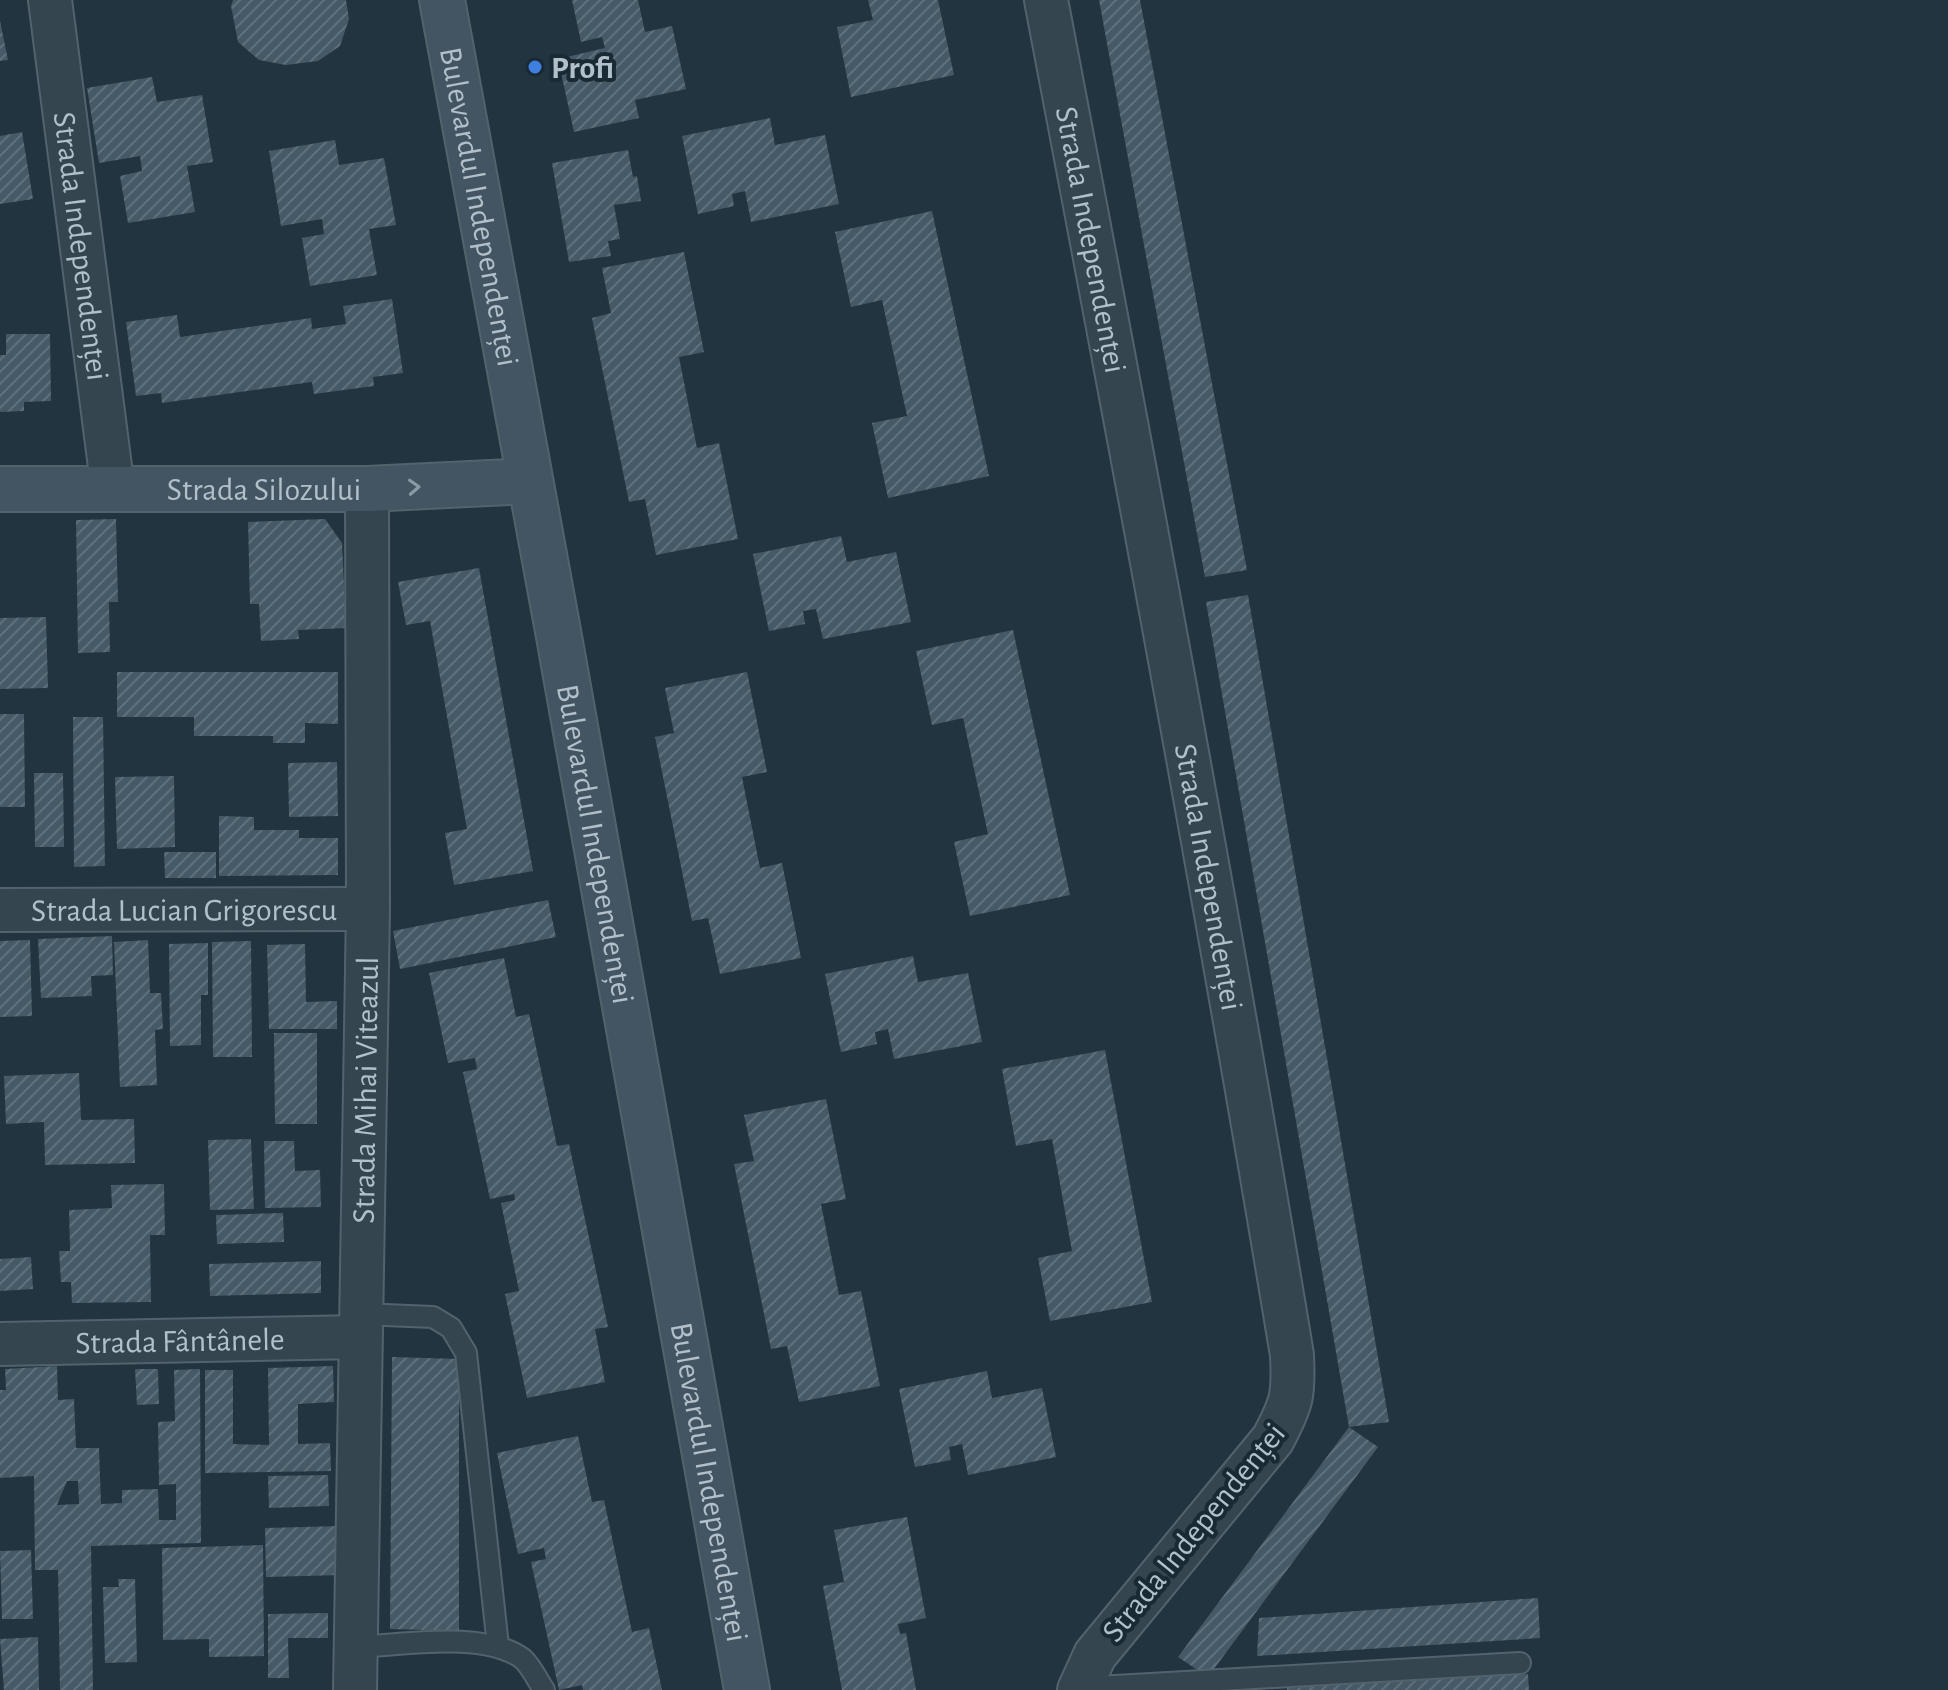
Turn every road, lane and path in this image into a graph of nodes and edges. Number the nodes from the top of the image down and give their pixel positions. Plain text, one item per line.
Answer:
1 (50, 0) edge
2 (442, 0) edge
3 (1046, 0) edge
4 (529, 481) junction
5 (0, 489) edge
6 (367, 489) junction
7 (113, 490) junction
8 (368, 909) junction
9 (0, 910) edge
10 (360, 1326) junction
11 (0, 1344) edge
12 (498, 1646) junction
13 (356, 1647) junction
14 (1520, 1663) dead end
15 (1079, 1689) edge
16 (355, 1690) edge
17 (544, 1690) edge
18 (747, 1690) edge

1 - 7 street, Strada Independenței
2 - 4 main road, Bulevardul Independenței
3 - 15 street, Strada Independenței
6 -> 4 main road, Strada Silozului
4 - 18 main road, Bulevardul Independenței
5 - 7 main road, Strada Silozului
6 - 7 main road, Strada Silozului
6 - 8 street, Strada Mihai Viteazul
8 - 9 street, Strada Lucian Grigorescu
8 - 10 street, Strada Mihai Viteazul
10 - 11 street, Strada Fântânele
10 - 12 lane
10 - 13 street, Strada Mihai Viteazul
12 - 13 lane
12 - 17 lane
13 - 16 street, Strada Mihai Viteazul
14 - 15 lane

